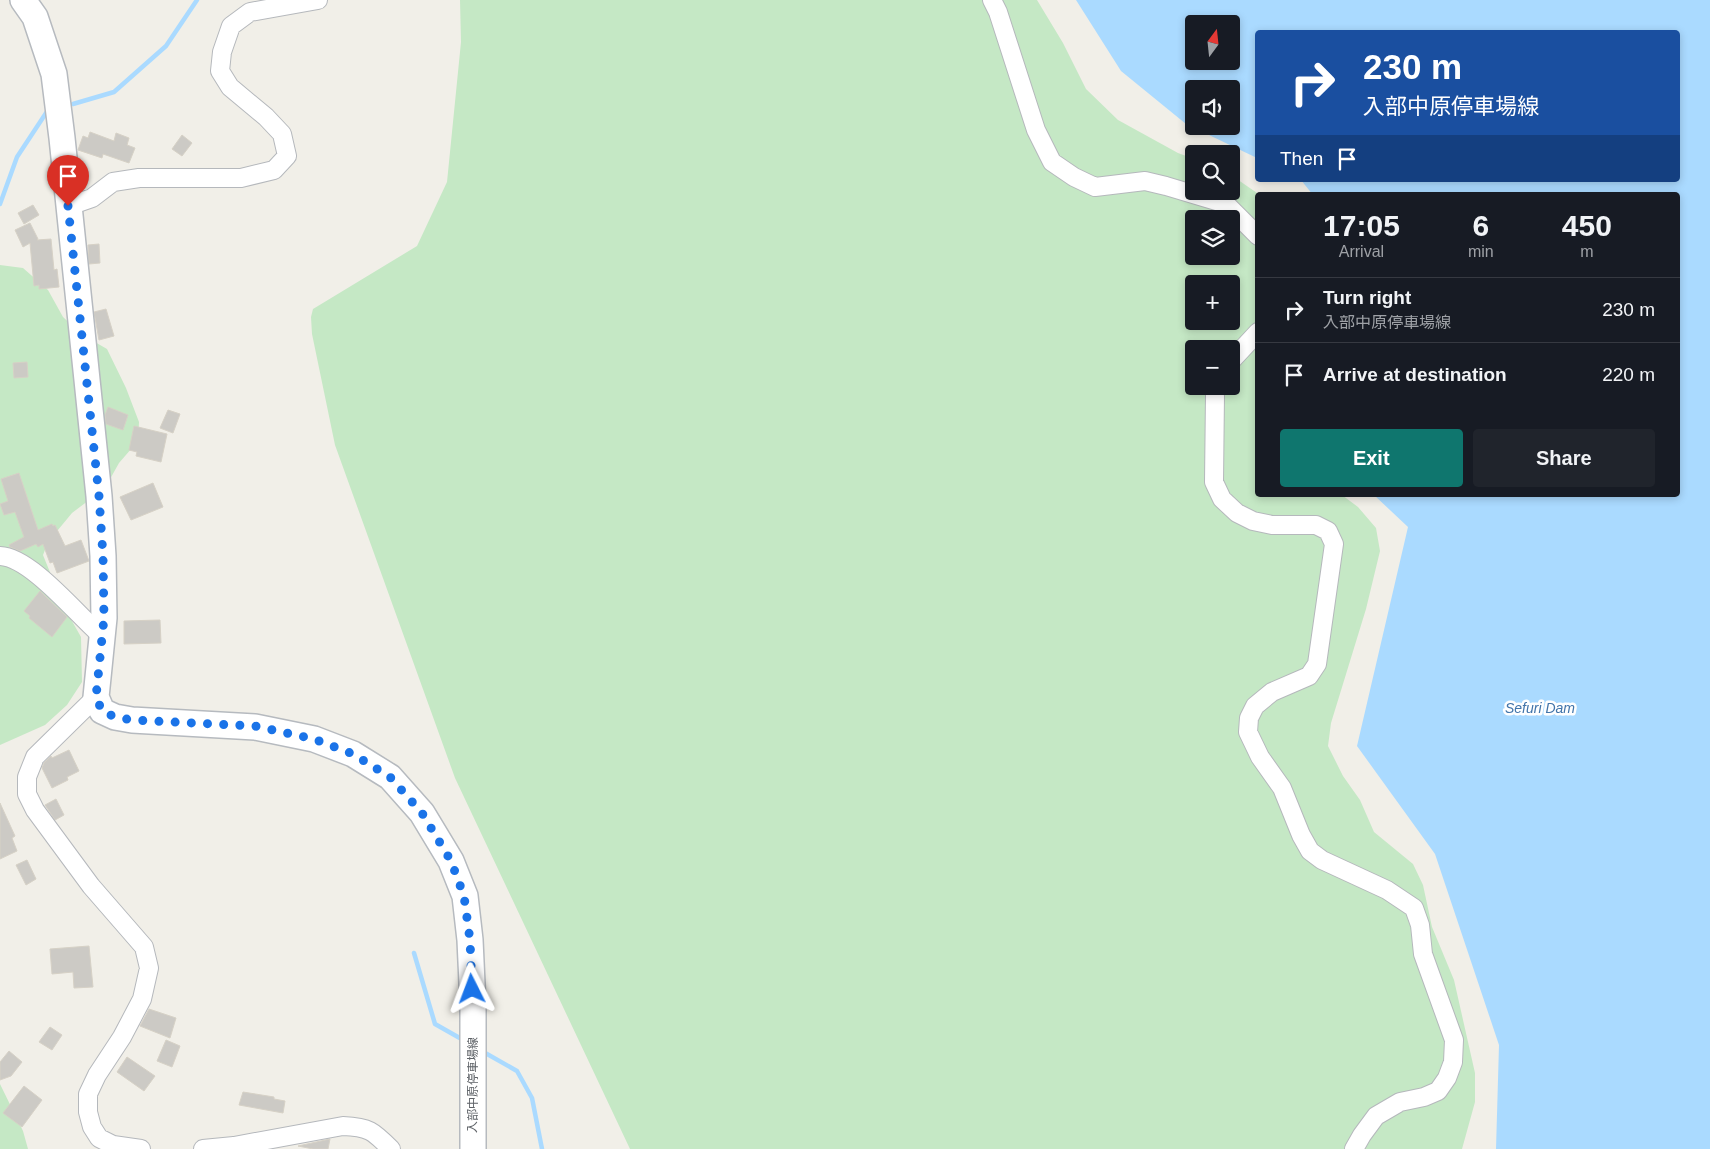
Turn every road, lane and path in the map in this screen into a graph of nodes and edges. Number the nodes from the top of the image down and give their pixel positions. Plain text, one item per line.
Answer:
1 (23, 0) edge
2 (318, 0) edge
3 (992, 0) edge
4 (68, 206) junction
5 (1255, 233) edge
6 (1255, 335) edge
7 (1240, 351) edge
8 (1215, 395) edge
9 (0, 556) edge
10 (103, 637) junction
11 (96, 697) junction
12 (141, 1149) edge
13 (203, 1149) edge
14 (391, 1149) edge
15 (473, 1149) edge
16 (1354, 1149) edge

1 - 4 main road
2 - 4 street
3 - 5 street
4 - 10 main road
6 - 7 street
8 - 16 street
9 - 10 street
10 - 11 main road
11 - 12 street
11 - 15 main road, 入部中原停車場線
13 - 14 street

